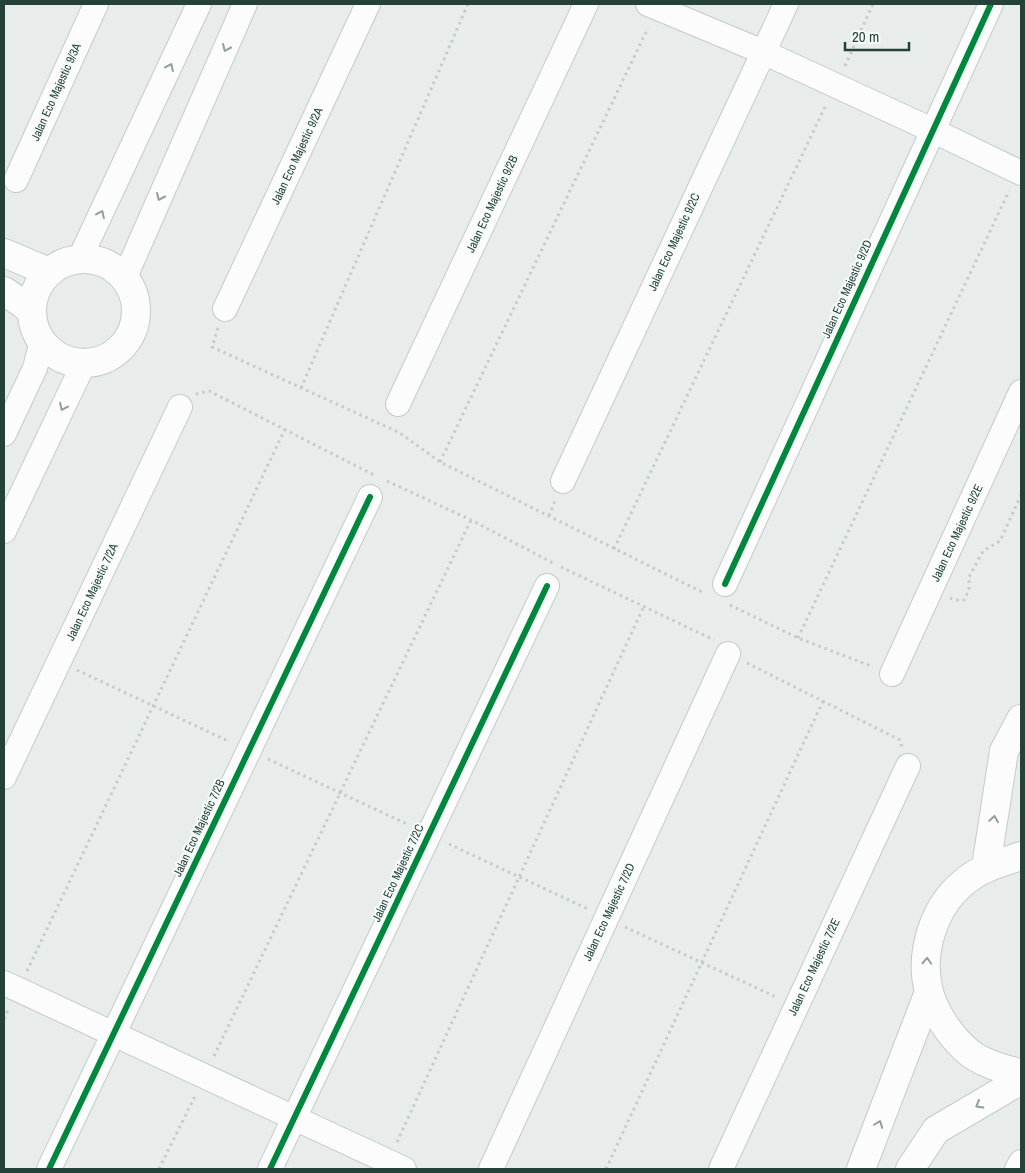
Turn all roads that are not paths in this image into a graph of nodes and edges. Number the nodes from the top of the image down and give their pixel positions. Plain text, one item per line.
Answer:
1 (96, 4) edge
2 (199, 4) edge
3 (245, 4) edge
4 (368, 4) edge
5 (586, 4) edge
6 (786, 4) edge
7 (990, 4) edge
8 (653, 6) edge
9 (763, 52) junction
10 (932, 130) junction
11 (1020, 173) edge
12 (16, 180) dead end
13 (4, 253) edge
14 (80, 258) junction
15 (49, 272) junction
16 (125, 277) junction
17 (4, 291) edge
18 (226, 309) road end
19 (32, 312) junction
20 (42, 341) junction
21 (84, 363) junction
22 (1021, 392) edge
23 (398, 404) dead end
24 (180, 407) dead end
25 (4, 434) edge
26 (564, 481) dead end
27 (370, 497) dead end
28 (4, 531) edge
29 (546, 586) dead end
30 (721, 595) road end
31 (728, 654) dead end
32 (892, 674) road end
33 (1021, 718) edge
34 (908, 766) dead end
35 (4, 777) edge
36 (1021, 856) edge
37 (986, 867) junction
38 (11, 986) edge
39 (929, 992) junction
40 (114, 1034) junction
41 (1021, 1073) edge
42 (1021, 1080) edge
43 (295, 1118) junction
44 (1021, 1162) edge
45 (396, 1165) edge
46 (50, 1169) edge
47 (270, 1169) edge
48 (491, 1169) edge
49 (721, 1169) edge
50 (861, 1169) edge
51 (910, 1169) edge
52 (1017, 1169) edge

1 - 12 street, Jalan Eco Majestic 9/3A
14 -> 2 street
3 -> 16 street
4 - 18 street, Jalan Eco Majestic 9/2A
5 - 23 street, Jalan Eco Majestic 9/2B
6 - 9 street, Jalan Eco Majestic 9/2C
7 - 10 street, Jalan Eco Majestic 9/2D
8 - 9 street
9 - 10 street
9 - 26 street, Jalan Eco Majestic 9/2C
10 - 11 street
10 - 30 street, Jalan Eco Majestic 9/2D
13 - 15 street
14 - 15 street
14 - 16 street
15 - 19 street
16 - 21 street
17 - 19 street
19 - 20 street
20 - 21 street
20 - 25 street
21 -> 28 street
22 - 32 street, Jalan Eco Majestic 9/2E
24 - 35 street, Jalan Eco Majestic 7/2A
27 - 40 street, Jalan Eco Majestic 7/2B
29 - 43 street, Jalan Eco Majestic 7/2C
31 - 48 street, Jalan Eco Majestic 7/2D
37 -> 33 street
34 - 49 street, Jalan Eco Majestic 7/2E
36 - 37 street
39 -> 37 street
38 - 40 street
39 - 41 street
50 -> 39 street
40 - 43 street
40 - 46 street, Jalan Eco Majestic 7/2B
42 -> 51 street
43 - 45 street
43 - 47 street, Jalan Eco Majestic 7/2C
44 - 52 street

